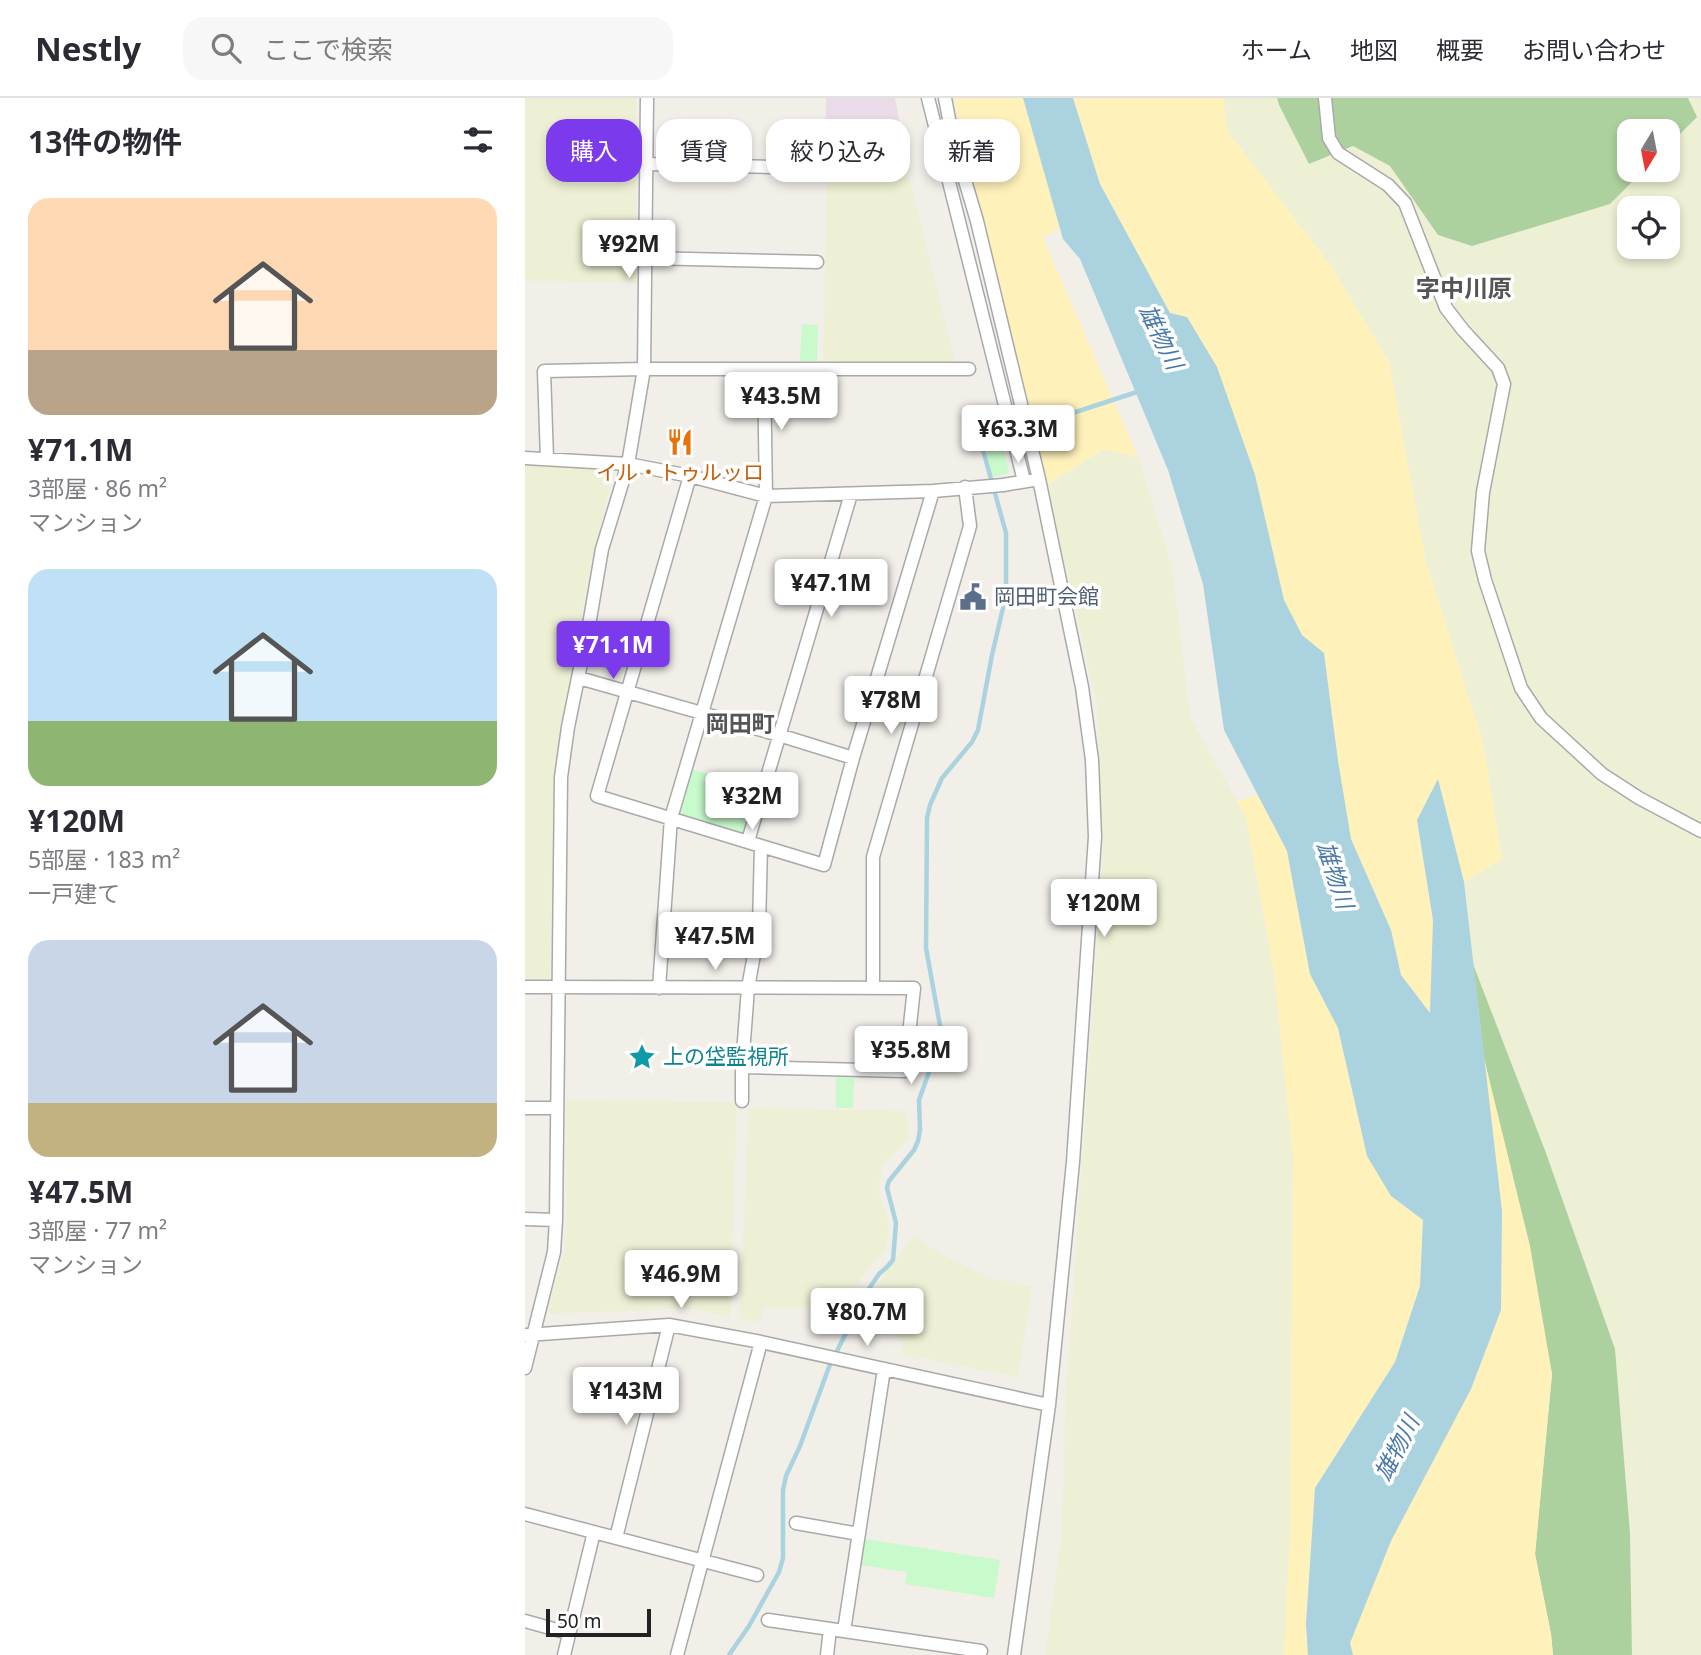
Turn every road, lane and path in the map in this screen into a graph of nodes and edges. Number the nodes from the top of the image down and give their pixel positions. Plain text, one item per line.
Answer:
1 (647, 98) edge
2 (928, 98) edge
3 (945, 98) edge
4 (1325, 98) edge
5 (647, 164) junction
6 (766, 167) edge
7 (646, 258) junction
8 (817, 262) dead end
9 (644, 369) junction
10 (764, 369) junction
11 (969, 369) dead end
12 (525, 458) edge
13 (547, 459) junction
14 (628, 464) junction
15 (690, 476) junction
16 (1039, 479) junction
17 (1024, 481) junction
18 (965, 487) junction
19 (933, 491) junction
20 (851, 494) junction
21 (766, 496) junction
22 (579, 678) junction
23 (627, 691) junction
24 (702, 713) junction
25 (779, 735) junction
26 (853, 758) junction
27 (671, 818) junction
28 (1701, 831) edge
29 (748, 841) junction
30 (761, 846) junction
31 (525, 987) edge
32 (873, 987) junction
33 (558, 988) junction
34 (659, 988) junction
35 (748, 989) junction
36 (742, 1067) junction
37 (742, 1101) dead end
38 (525, 1108) edge
39 (557, 1108) junction
40 (525, 1219) edge
41 (556, 1220) junction
42 (669, 1325) junction
43 (529, 1335) edge
44 (761, 1342) junction
45 (525, 1368) edge
46 (884, 1369) junction
47 (1049, 1405) junction
48 (525, 1514) edge
49 (796, 1523) dead end
50 (594, 1532) junction
51 (859, 1534) junction
52 (615, 1538) junction
53 (702, 1559) junction
54 (757, 1575) dead end
55 (768, 1619) dead end
56 (525, 1621) edge
57 (830, 1629) junction
58 (844, 1631) junction
59 (568, 1633) junction
60 (920, 1648) edge
61 (981, 1651) dead end
62 (563, 1655) edge
63 (677, 1655) edge
64 (827, 1655) edge
65 (1014, 1655) edge

1 - 5 street
2 - 17 street
3 - 16 street
4 - 28 street
5 - 6 street
5 - 7 street
7 - 8 street
7 - 9 street
9 - 10 street
9 - 13 street
9 - 14 street
10 - 11 street
10 - 21 street
12 - 13 street
13 - 14 street
14 - 15 street
14 - 22 street
15 - 21 street
15 - 23 street
16 - 17 street
16 - 47 street
17 - 18 street
18 - 19 street
18 - 32 street
19 - 20 street
19 - 26 street
20 - 21 street
20 - 25 street
21 - 24 street
22 - 23 street
22 - 33 street
23 - 24 street
23 - 27 street
24 - 25 street
24 - 27 street
25 - 26 street
25 - 29 street
26 - 30 street
27 - 29 street
27 - 34 street
29 - 30 street
30 - 35 street
31 - 33 street
32 - 35 street
32 - 36 street
33 - 34 street
33 - 39 street
34 - 35 street
35 - 36 street
36 - 37 street
38 - 39 street
39 - 41 street
40 - 41 street
41 - 43 street
42 - 43 street
42 - 44 street
42 - 52 street
43 - 45 street
44 - 46 street
44 - 53 street
46 - 47 street
46 - 51 street
47 - 65 street
48 - 50 street
49 - 51 street
50 - 52 street
50 - 59 street
51 - 58 street
52 - 53 street
53 - 54 street
53 - 63 street
55 - 57 street
56 - 59 street
57 - 58 street
57 - 64 street
58 - 60 street
59 - 62 street
60 - 61 street

